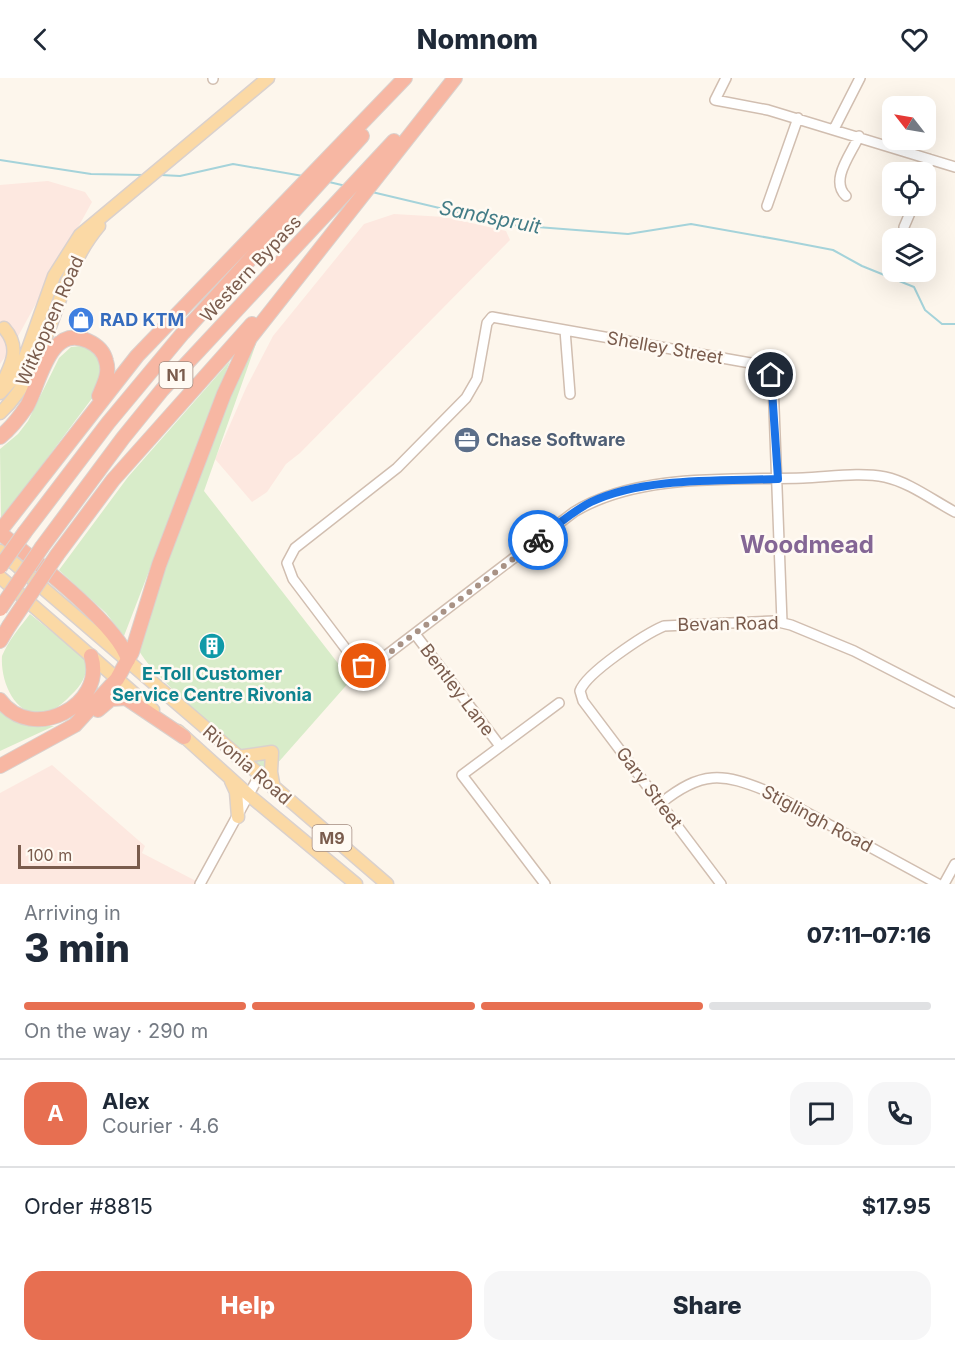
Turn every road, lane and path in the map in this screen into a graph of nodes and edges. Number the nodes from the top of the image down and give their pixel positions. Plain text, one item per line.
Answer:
1 (268, 78) edge
2 (405, 78) edge
3 (415, 78) edge
4 (454, 78) edge
5 (726, 78) edge
6 (860, 78) edge
7 (798, 118) junction
8 (834, 129) junction
9 (859, 136) junction
10 (335, 158) junction
11 (929, 159) junction
12 (928, 162) edge
13 (955, 167) edge
14 (374, 171) junction
15 (840, 195) dead end
16 (122, 200) junction
17 (291, 204) junction
18 (767, 206) dead end
19 (909, 216) edge
20 (904, 227) dead end
21 (297, 277) junction
22 (4, 328) dead end
23 (565, 330) junction
24 (0, 388) edge
25 (0, 393) edge
26 (570, 394) dead end
27 (0, 413) edge
28 (90, 414) junction
29 (0, 437) edge
30 (778, 479) junction
31 (955, 512) edge
32 (2, 528) edge
33 (0, 551) edge
34 (0, 567) edge
35 (0, 577) edge
36 (0, 609) edge
37 (782, 622) junction
38 (415, 634) junction
39 (0, 641) edge
40 (91, 656) junction
41 (128, 660) junction
42 (117, 679) junction
43 (580, 691) joint
44 (0, 700) edge
45 (559, 703) dead end
46 (955, 703) edge
47 (184, 737) junction
48 (47, 741) junction
49 (500, 746) junction
50 (237, 757) junction
51 (0, 766) edge
52 (260, 776) junction
53 (229, 778) junction
54 (274, 789) junction
55 (250, 796) junction
56 (661, 803) junction
57 (238, 817) junction
58 (955, 864) edge
59 (200, 884) edge
60 (356, 884) edge
61 (387, 884) edge
62 (545, 884) edge
63 (721, 884) edge
64 (938, 884) edge
65 (944, 884) edge

1 - 16 main road, Witkoppen Road
2 - 10 highway
3 - 10 highway, Western Bypass / N1
4 - 14 highway
5 - 7 street
6 - 8 street
7 - 8 street
7 - 18 street
8 - 9 street
9 - 11 street
9 - 15 street
10 - 17 highway, Western Bypass / N1
11 - 12 street
11 - 13 street
14 - 21 highway
14 - 36 highway, Western Bypass / N1, bridge
16 - 25 main road, Witkoppen Road
16 - 27 main road, Witkoppen Road
17 - 28 highway
17 - 34 highway, Western Bypass / N1, bridge
19 - 20 street
21 - 39 highway, bridge
21 - 41 highway
22 - 24 main road
23 - 26 street
23 - 30 street, Shelley Street
23 - 38 street, Shelley Street
28 - 29 highway
28 - 32 highway
30 - 31 street
30 - 37 street, Shelley Street
30 - 38 street
32 - 41 highway
33 - 41 main road, Rivonia Road / M9
35 - 40 main road, Rivonia Road / M9
37 - 43 street, Bevan Road
37 - 46 street, Bevan Road
38 - 49 street, Bentley Lane
40 - 42 main road, Rivonia Road / M9
40 - 44 highway
41 - 42 highway
41 - 50 main road, Rivonia Road / M9
42 - 47 main road, Rivonia Road / M9
42 - 48 highway
43 - 56 street, Gary Street
45 - 49 street
47 - 48 highway
47 - 53 main road, Rivonia Road / M9
48 - 51 highway
49 - 62 street
50 - 52 main road, Rivonia Road / M9
50 - 54 main road
52 - 54 main road, Rivonia Road / M9
52 - 55 street
53 - 55 main road, Rivonia Road / M9
53 - 57 main road
54 - 61 main road, Rivonia Road / M9
55 - 57 street
55 - 60 main road, Rivonia Road / M9
56 - 63 street, Gary Street
56 - 64 street, Stiglingh Road
57 - 59 street
58 - 65 street

